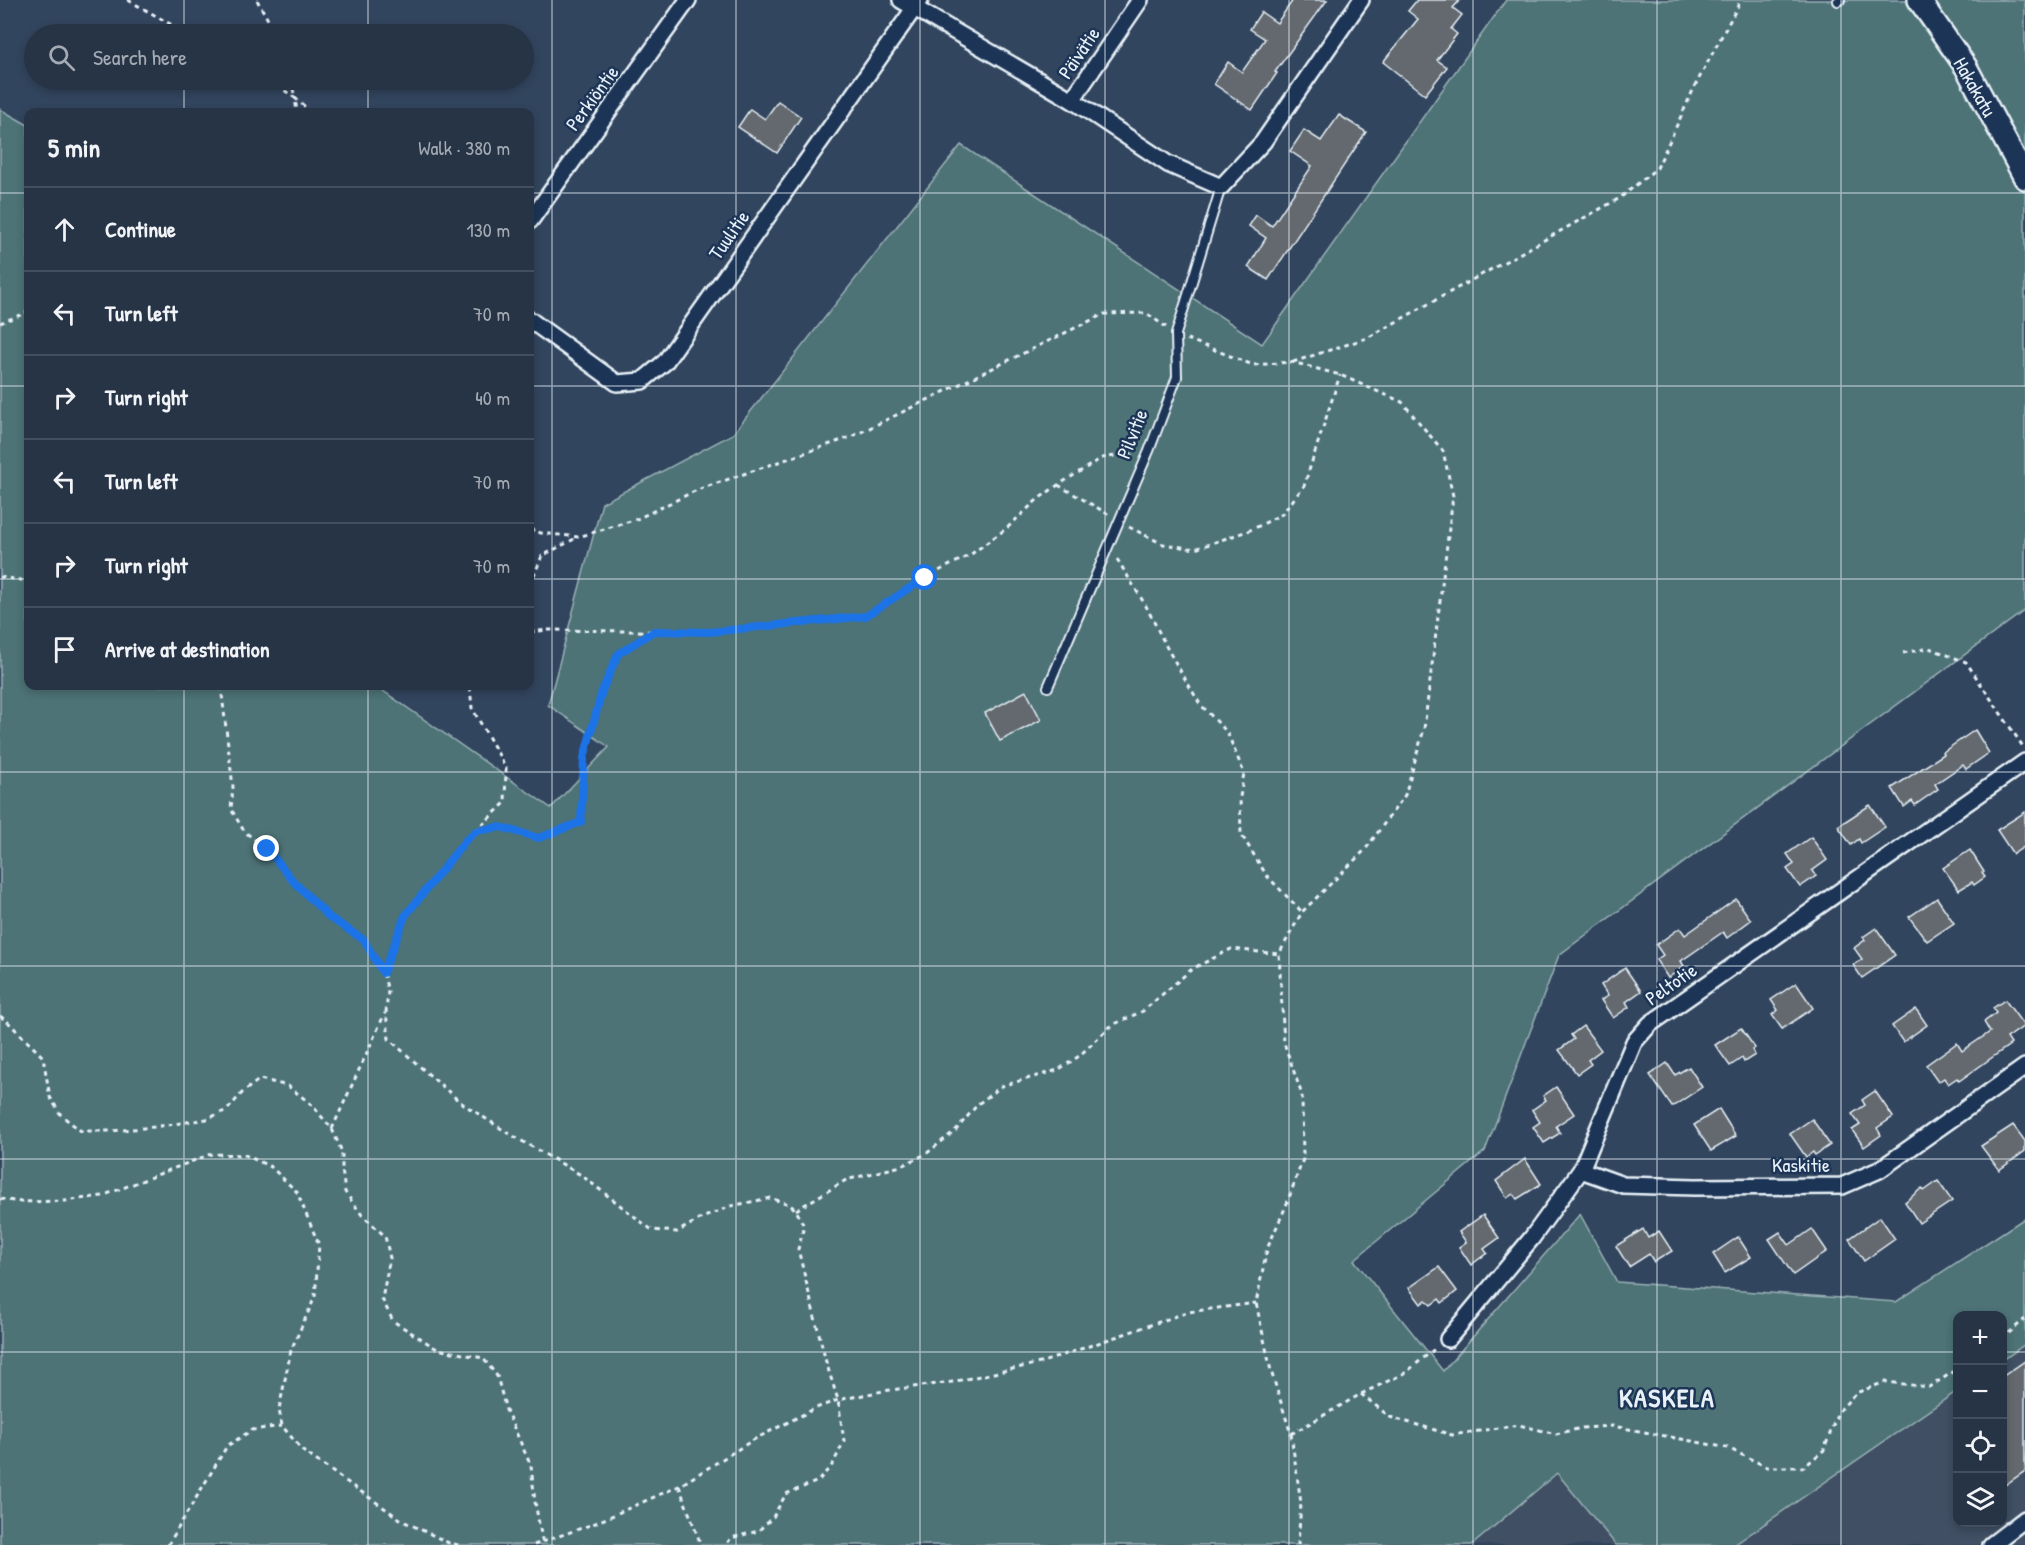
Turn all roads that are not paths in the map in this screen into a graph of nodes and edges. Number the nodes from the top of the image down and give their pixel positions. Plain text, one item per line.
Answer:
1 (688, 0) edge
2 (901, 0) edge
3 (1140, 0) edge
4 (1361, 0) edge
5 (1919, 0) edge
6 (917, 4) edge
7 (1072, 100) junction
8 (2025, 178) edge
9 (1221, 187) junction
10 (534, 214) edge
11 (534, 323) edge
12 (1048, 687) dead end
13 (2025, 762) edge
14 (2025, 1067) edge
15 (1581, 1170) junction
16 (1448, 1339) road end
17 (2025, 1519) edge
18 (1991, 1545) edge

1 - 10 street, Perkiöntie
2 - 6 street
3 - 7 street, Päivätie
4 - 9 street, Pilvitie
5 - 8 street, Hakakatu
6 - 7 street
6 - 11 street, Tuulitie
7 - 9 street
9 - 12 lane, Pilvitie
13 - 15 street, Peltotie
14 - 15 street, Kaskitie
15 - 16 street, Peltotie
17 - 18 street

